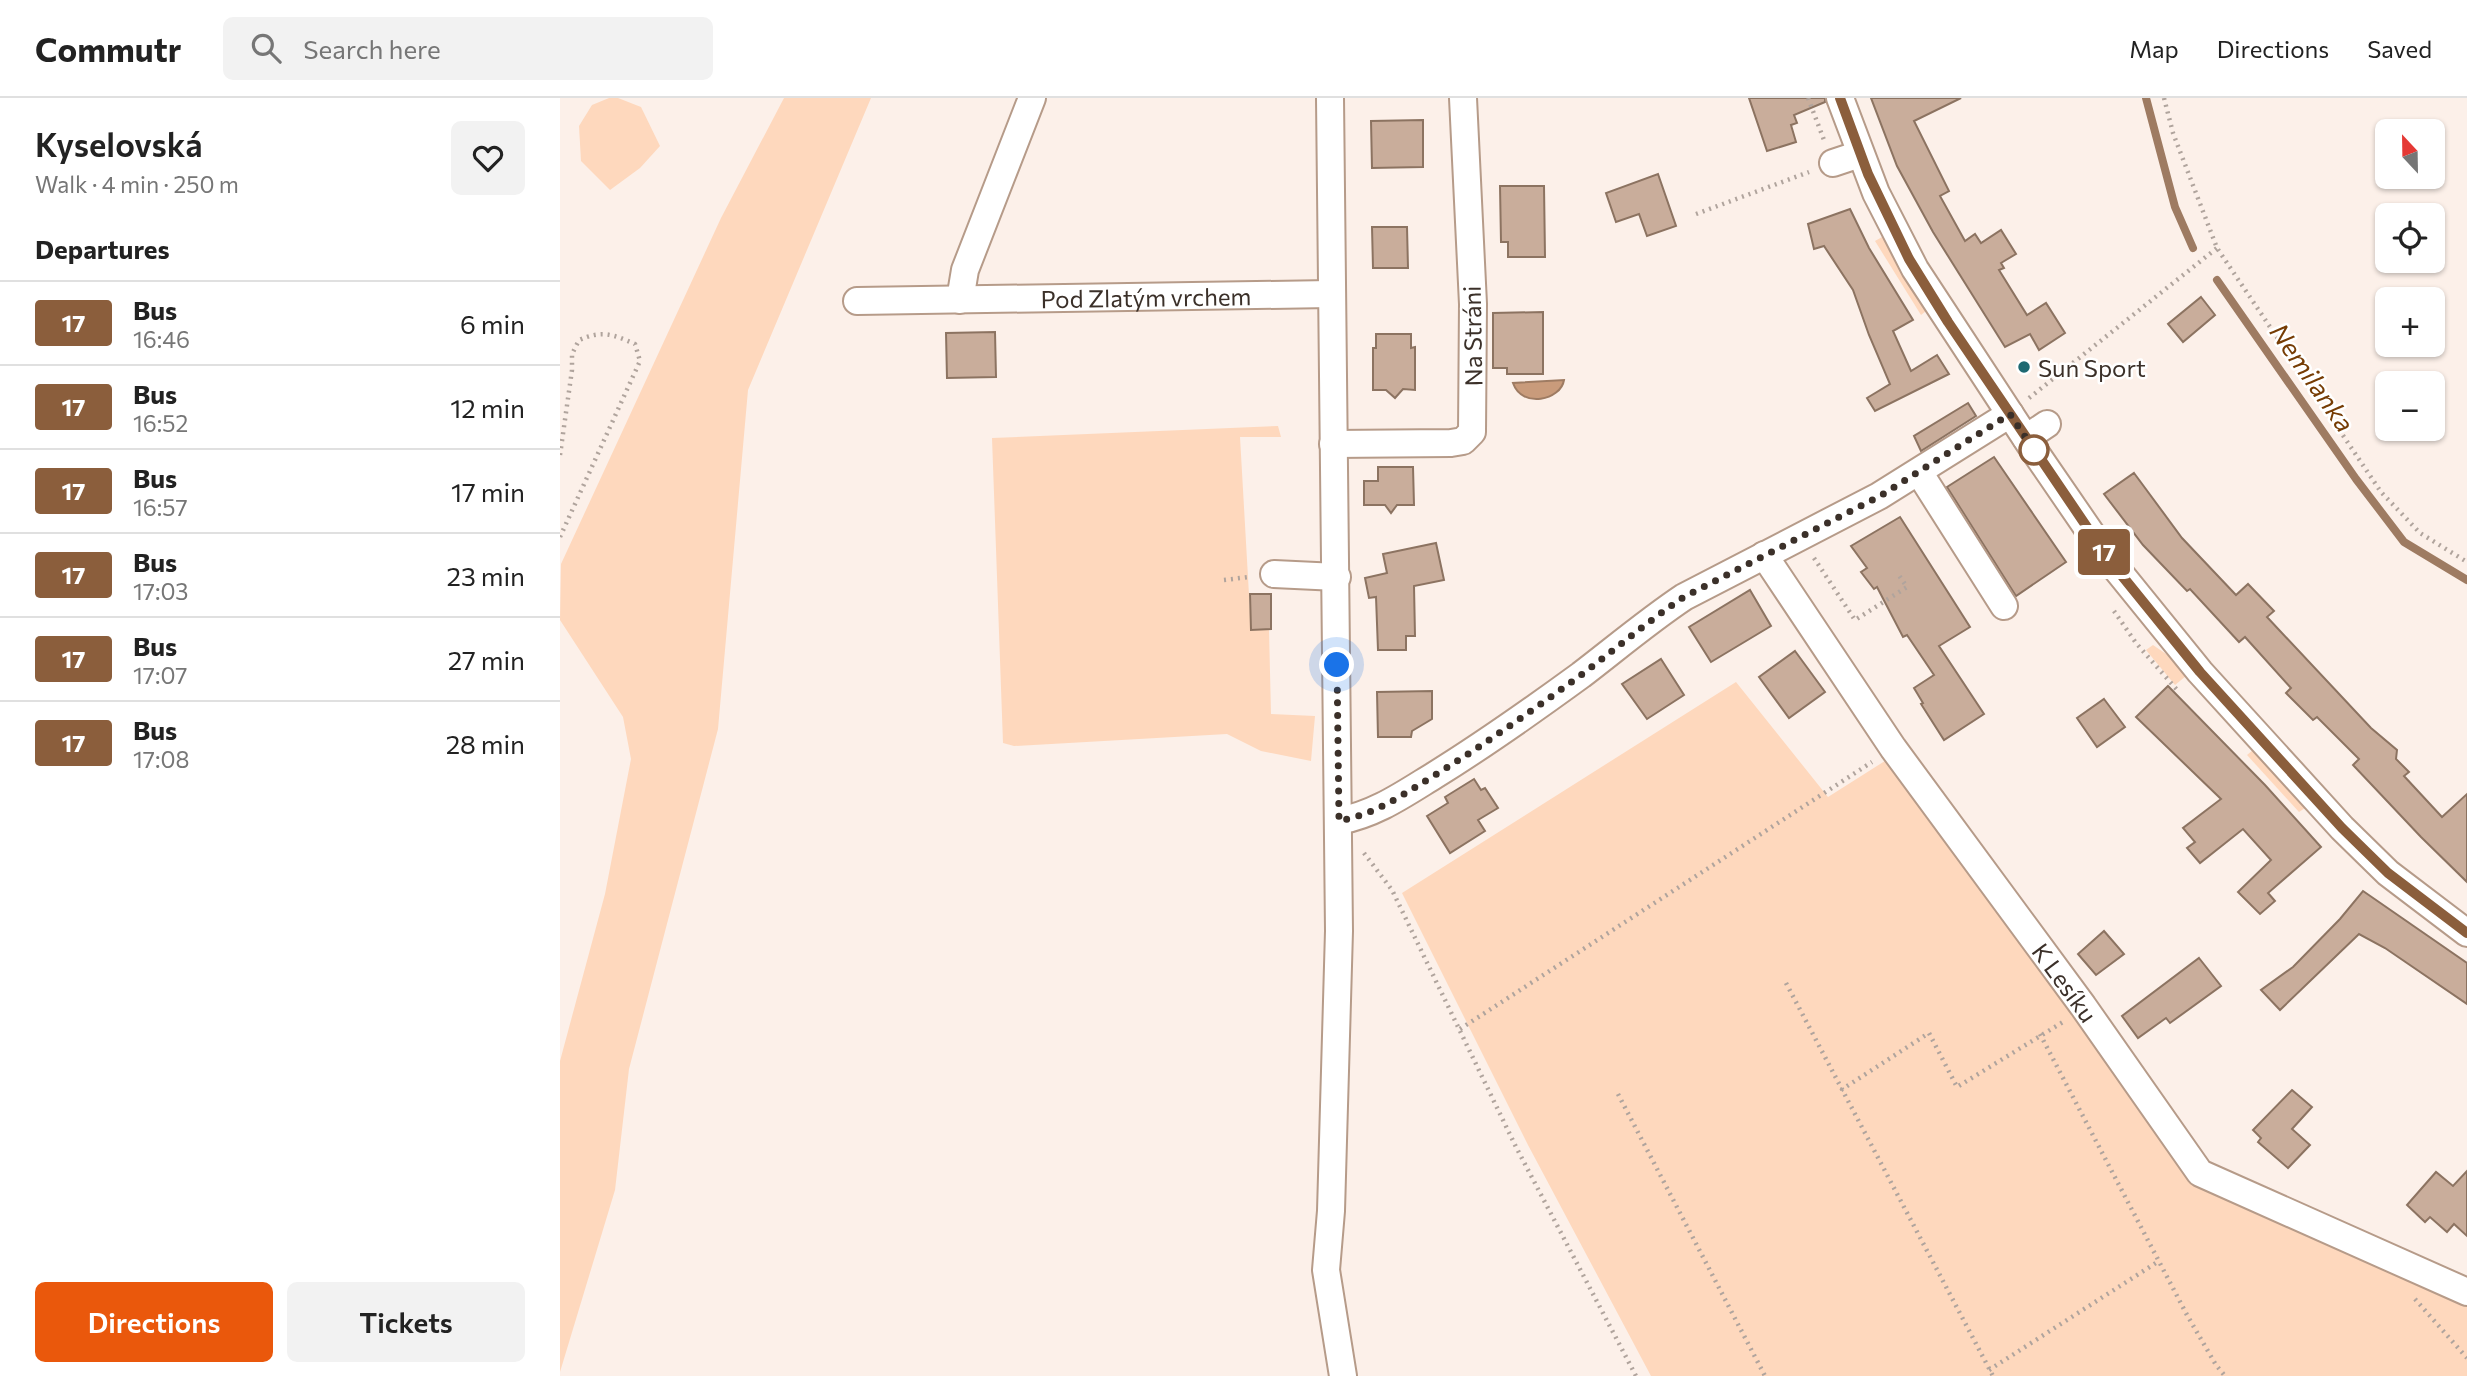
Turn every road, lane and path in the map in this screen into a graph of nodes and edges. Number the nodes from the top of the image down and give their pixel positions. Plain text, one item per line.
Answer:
1 (1032, 98) edge
2 (1463, 98) edge
3 (1808, 98) edge
4 (1840, 98) edge
5 (2164, 98) edge
6 (1336, 99) edge
7 (1860, 154) junction
8 (1833, 163) junction
9 (1696, 214) dead end
10 (2217, 248) junction
11 (1331, 294) junction
12 (960, 300) junction
13 (858, 301) dead end
14 (2020, 406) junction
15 (1333, 444) junction
16 (560, 455) edge
17 (1919, 472) junction
18 (560, 537) edge
19 (1801, 537) junction
20 (1764, 555) junction
21 (2467, 562) edge
22 (1274, 574) dead end
23 (1898, 574) dead end
24 (1337, 577) junction
25 (2004, 606) dead end
26 (2113, 609) dead end
27 (2178, 691) dead end
28 (1893, 748) junction
29 (1339, 828) junction
30 (2467, 933) edge
31 (1786, 983) dead end
32 (2083, 1006) junction
33 (1460, 1029) junction
34 (2040, 1034) junction
35 (1841, 1090) junction
36 (1618, 1094) dead end
37 (2159, 1261) junction
38 (2407, 1290) dead end
39 (2467, 1292) edge
40 (2467, 1358) edge
41 (1989, 1370) junction
42 (1343, 1376) edge
43 (1636, 1376) edge
44 (1765, 1376) edge
45 (1993, 1376) edge
46 (2225, 1376) edge

1 - 12 street
2 - 15 street, Na Stráni
3 - 8 path
4 - 7 street
5 - 10 path
6 - 11 street
7 - 8 street
7 - 14 street
8 - 9 path
10 - 14 path
10 - 21 path
11 - 12 street, Pod Zlatým vrchem
11 - 15 street
12 - 13 street, Pod Zlatým vrchem
14 - 17 street
14 - 30 street
15 - 24 street
16 - 18 path
17 - 19 street
17 - 25 street
19 - 20 street
19 - 23 path
20 - 28 street, K Lesíku
20 - 29 street
22 - 24 street
24 - 29 street
26 - 27 path
28 - 32 street, K Lesíku
28 - 33 path
29 - 33 path
29 - 42 street
31 - 35 path
32 - 34 path
32 - 39 street, K Lesíku
33 - 43 path
34 - 35 path
34 - 37 path
35 - 41 path
36 - 44 path
37 - 41 path
37 - 46 path
38 - 40 path
41 - 45 path

